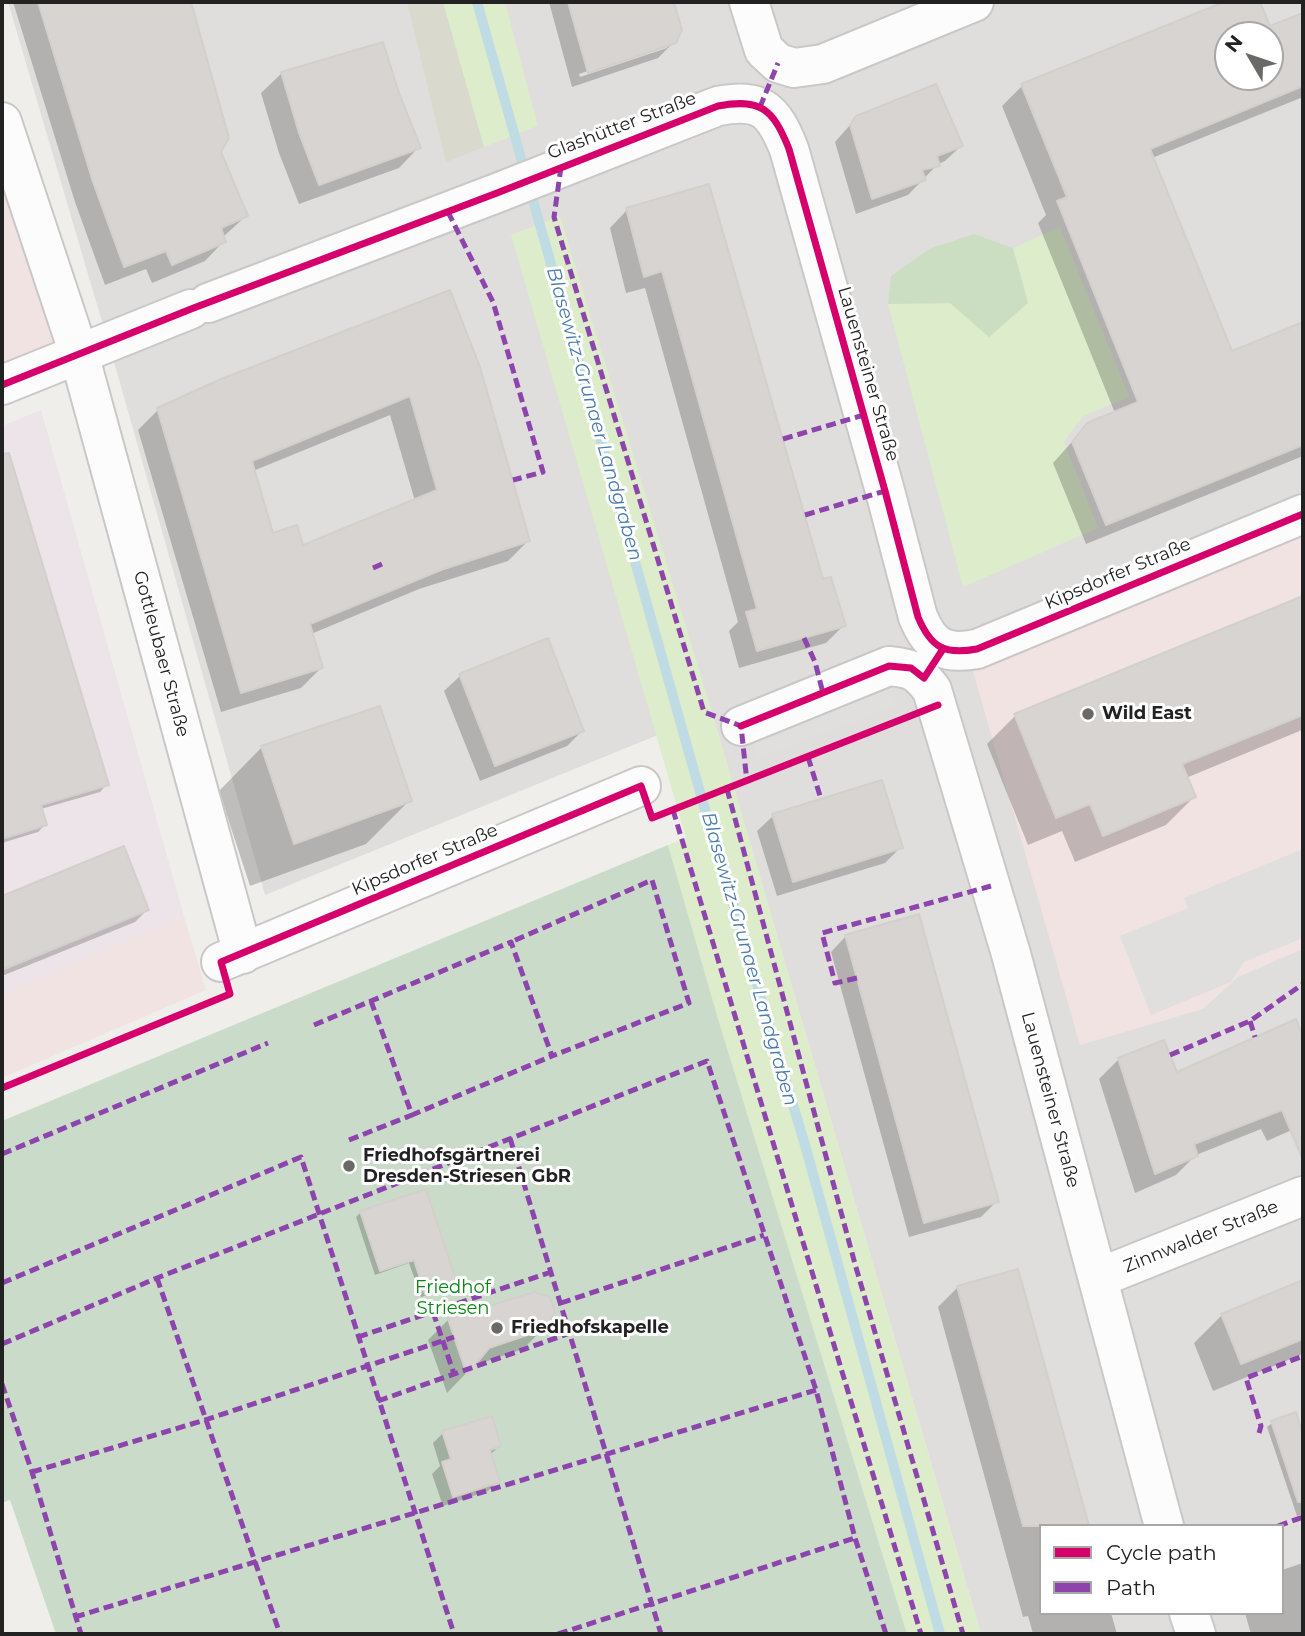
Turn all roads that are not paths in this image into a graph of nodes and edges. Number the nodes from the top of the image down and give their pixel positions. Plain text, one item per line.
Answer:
1 (749, 2) edge
2 (974, 2) edge
3 (760, 107) joint
4 (2, 122) edge
5 (79, 354) junction
6 (2, 385) edge
7 (1303, 514) edge
8 (933, 664) junction
9 (741, 726) dead end
10 (641, 786) dead end
11 (232, 958) joint
12 (1303, 1196) edge
13 (1098, 1278) junction
14 (1163, 1524) edge
15 (1190, 1615) edge
16 (1195, 1634) edge

1 - 2 street
3 - 5 street, Glashütter Straße
3 - 8 street, Lauensteiner Straße
4 - 5 street, Gottleubaer Straße
5 - 6 street
5 - 11 street, Gottleubaer Straße
7 - 8 street, Kipsdorfer Straße
8 - 9 street, Kipsdorfer Straße
8 - 13 street, Lauensteiner Straße
10 - 11 street, Kipsdorfer Straße
12 - 13 street, Zinnwalder Straße
13 - 14 street, Lauensteiner Straße
15 - 16 street

